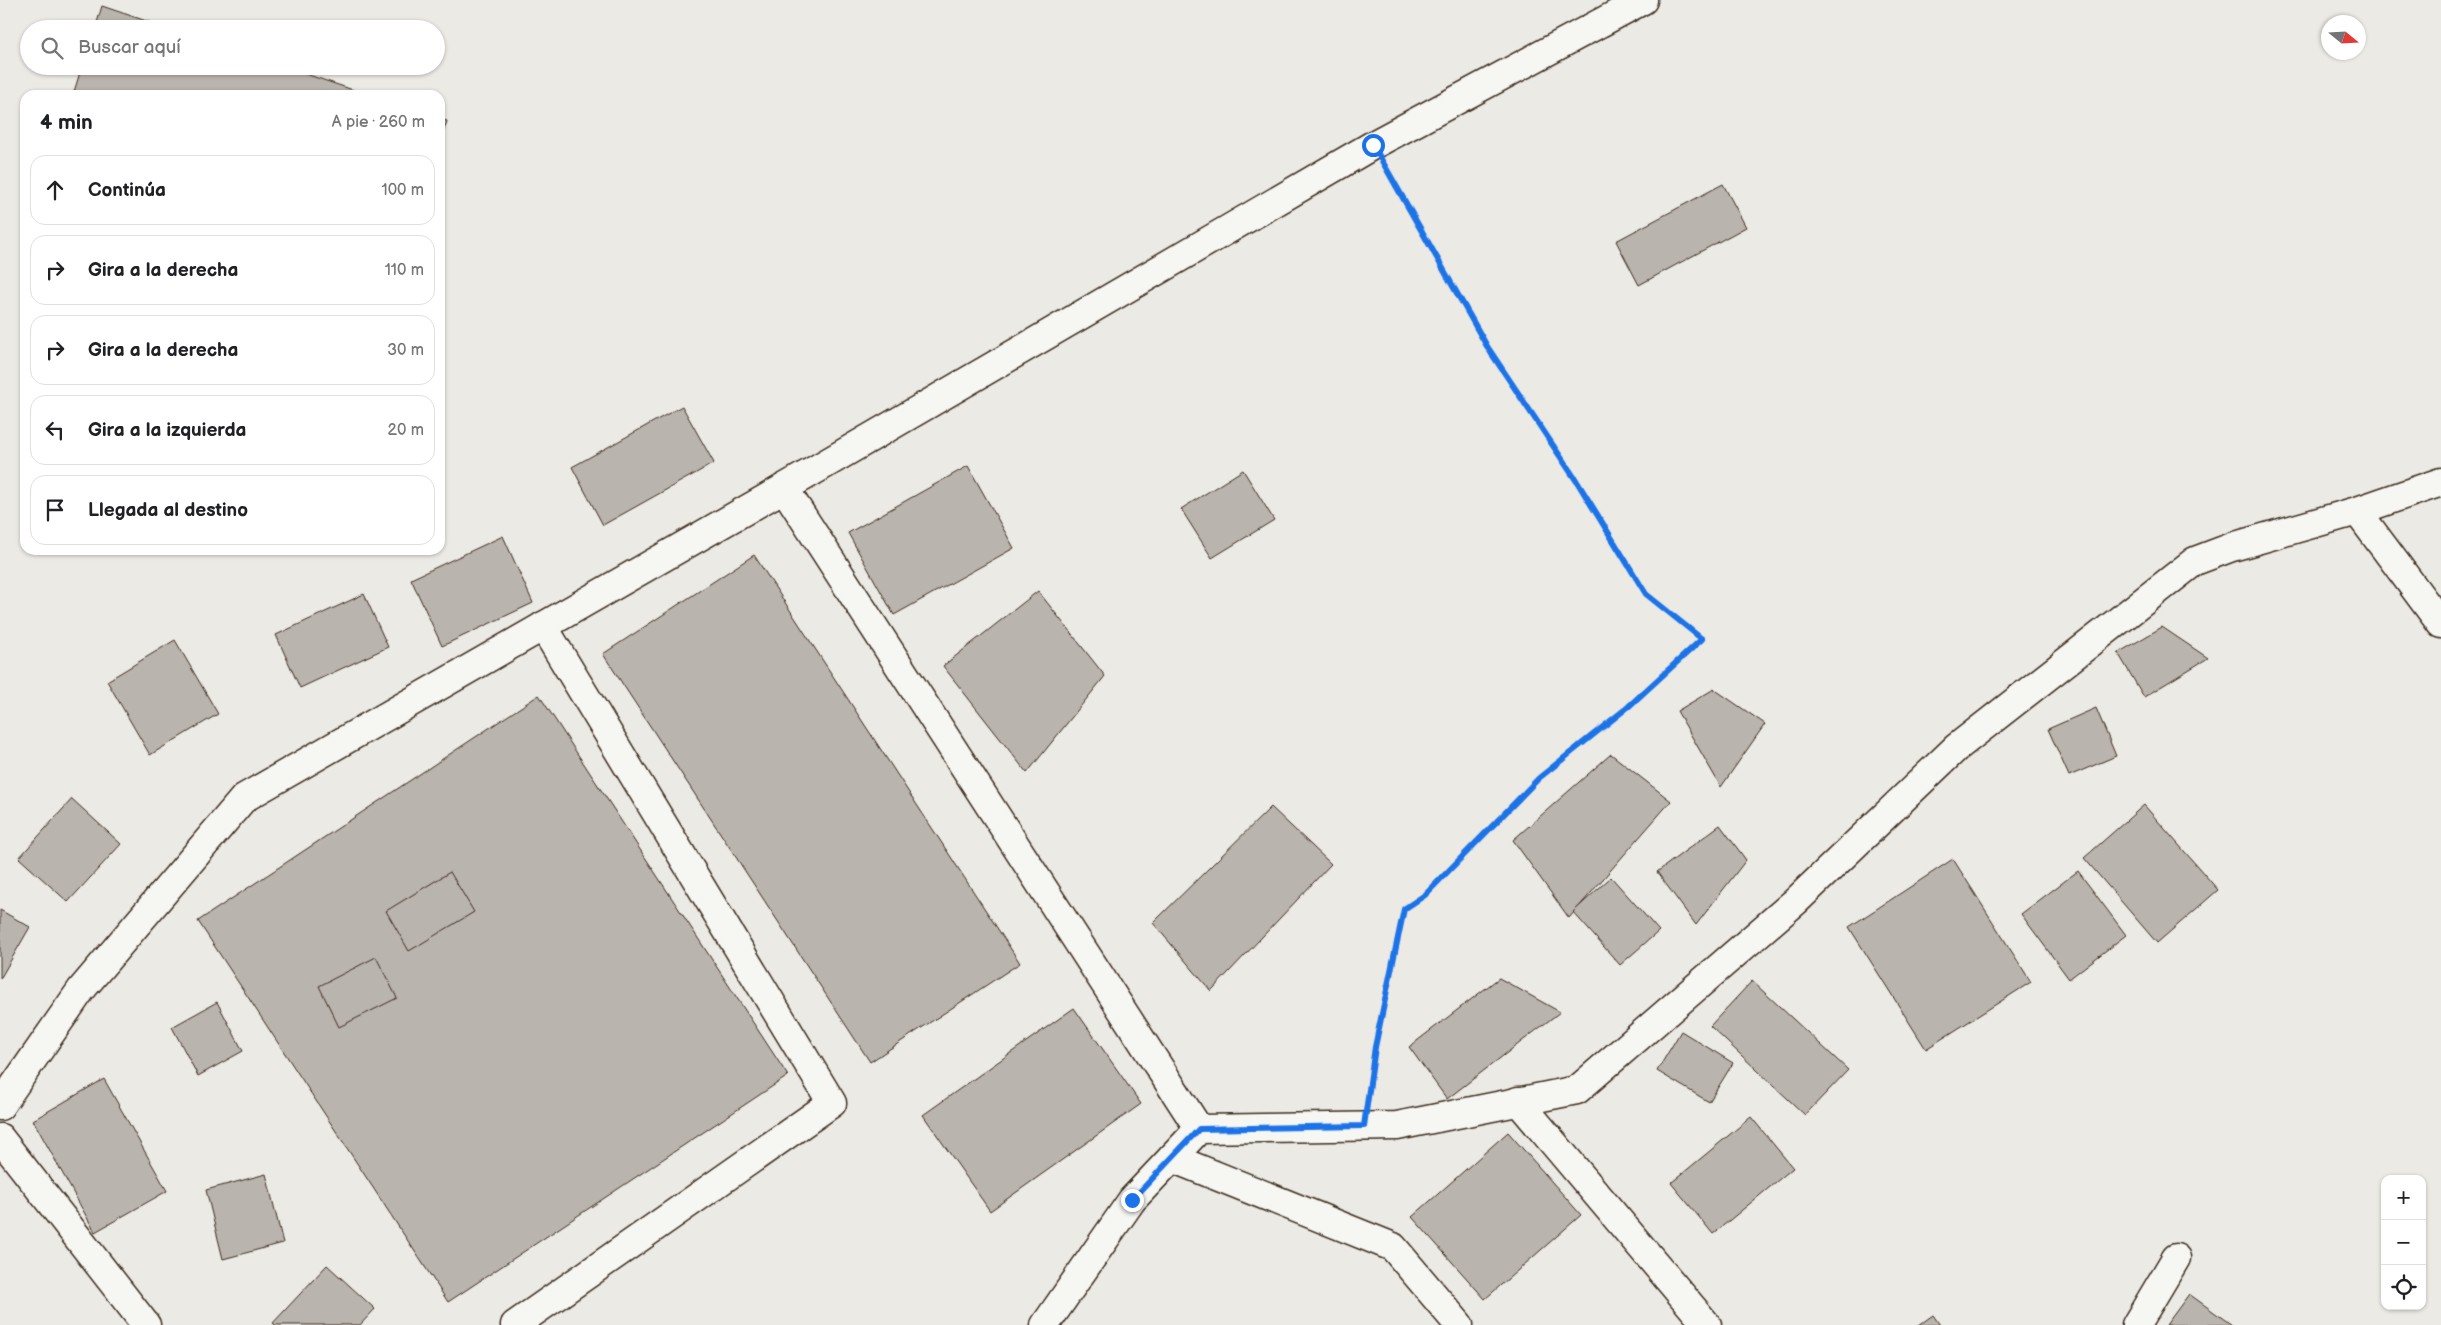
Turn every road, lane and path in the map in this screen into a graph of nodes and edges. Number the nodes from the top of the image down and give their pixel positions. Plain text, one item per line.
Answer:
1 (1643, 0) edge
2 (1373, 145) junction
3 (2441, 482) edge
4 (784, 488) junction
5 (2357, 511) junction
6 (2441, 624) edge
7 (543, 626) junction
8 (1518, 1101) junction
9 (0, 1106) edge
10 (1364, 1126) junction
11 (1199, 1129) junction
12 (0, 1138) edge
13 (1172, 1158) junction
14 (2176, 1258) dead end
15 (146, 1325) edge
16 (515, 1325) edge
17 (1045, 1325) edge
18 (1459, 1325) edge
19 (1707, 1325) edge
20 (2136, 1325) edge

1 - 2 street
2 - 4 street
2 - 10 path
3 - 5 street
4 - 7 street
4 - 11 street
5 - 6 street
5 - 8 street
7 - 9 street
7 - 16 street
8 - 10 street
8 - 19 street
10 - 11 street
11 - 13 street
12 - 15 street
13 - 17 street
13 - 18 street
14 - 20 street

